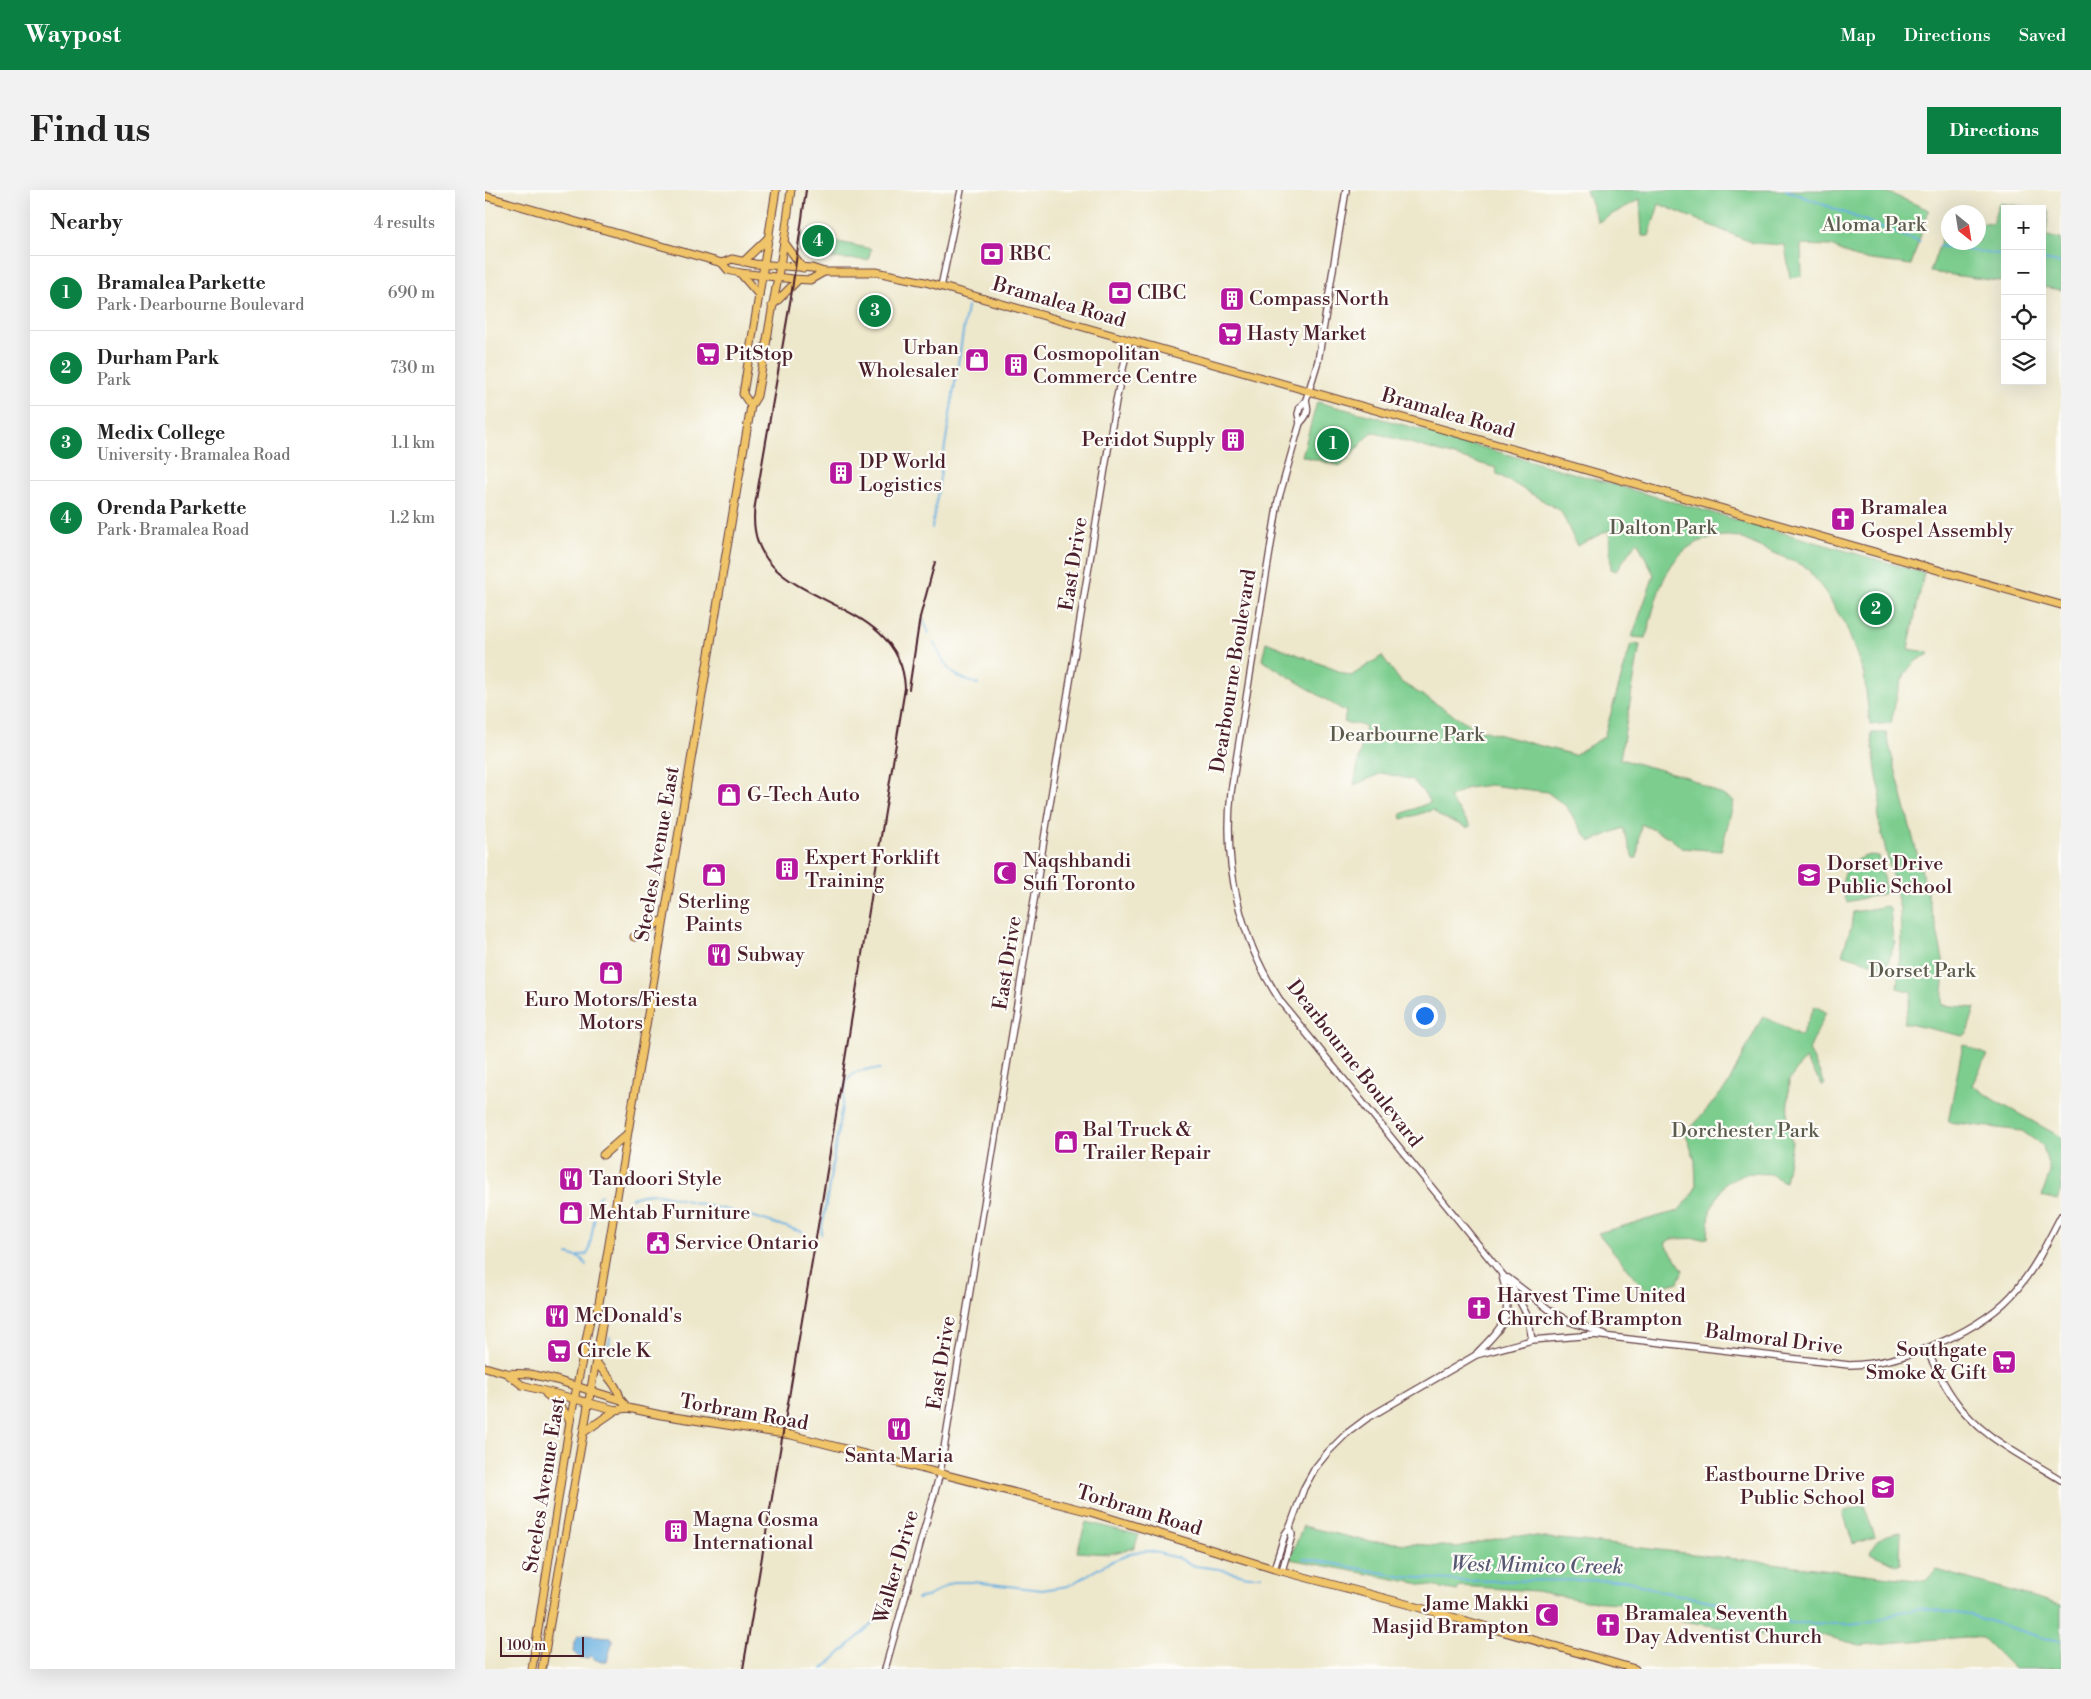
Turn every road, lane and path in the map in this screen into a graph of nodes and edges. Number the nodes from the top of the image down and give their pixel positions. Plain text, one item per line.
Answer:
1 (776, 190) edge
2 (791, 190) edge
3 (961, 190) edge
4 (1346, 190) edge
5 (485, 196) edge
6 (769, 237) junction
7 (784, 242) junction
8 (743, 262) junction
9 (722, 263) junction
10 (764, 265) junction
11 (779, 267) junction
12 (803, 268) junction
13 (824, 272) junction
14 (740, 274) junction
15 (762, 276) junction
16 (777, 278) junction
17 (798, 280) junction
18 (941, 287) junction
19 (759, 295) junction
20 (772, 306) junction
21 (1129, 341) junction
22 (1309, 391) junction
23 (751, 406) junction
24 (2061, 604) edge
25 (663, 920) junction
26 (633, 938) dead end
27 (626, 1135) junction
28 (603, 1154) dead end
29 (2061, 1216) edge
30 (1501, 1272) junction
31 (598, 1309) junction
32 (1614, 1337) junction
33 (1532, 1340) junction
34 (1926, 1348) junction
35 (1476, 1354) junction
36 (597, 1363) junction
37 (485, 1367) edge
38 (506, 1373) junction
39 (577, 1386) junction
40 (539, 1390) junction
41 (591, 1390) junction
42 (575, 1399) junction
43 (621, 1400) junction
44 (589, 1403) junction
45 (628, 1408) junction
46 (616, 1410) junction
47 (570, 1421) junction
48 (584, 1432) junction
49 (940, 1473) junction
50 (2061, 1480) edge
51 (1278, 1570) junction
52 (532, 1669) edge
53 (542, 1669) edge
54 (885, 1669) edge
55 (1635, 1669) edge

1 - 6 main road, Steeles Avenue East
2 - 7 main road, Steeles Avenue East
3 - 18 street
4 - 22 street, Dearbourne Boulevard
5 - 9 main road, Bramalea Road
6 - 8 main road
6 - 10 main road, Steeles Avenue East
7 - 11 main road, Steeles Avenue East
7 - 12 main road
8 - 9 main road, Bramalea Road
8 - 10 main road, Bramalea Road
9 - 14 main road, Bramalea Road
10 - 11 main road, Bramalea Road
10 - 15 main road, Steeles Avenue East
11 - 12 main road, Bramalea Road
11 - 16 main road, Steeles Avenue East
12 - 13 main road, Bramalea Road
13 - 17 main road, Bramalea Road
13 - 18 main road, Bramalea Road
14 - 15 main road, Bramalea Road
14 - 19 main road
15 - 16 main road, Bramalea Road
15 - 19 main road, Steeles Avenue East
16 - 17 main road, Bramalea Road
16 - 20 main road, Steeles Avenue East
17 - 20 main road
18 - 21 main road, Bramalea Road
19 - 23 main road, Steeles Avenue East
20 - 23 main road, Steeles Avenue East
21 - 22 main road, Bramalea Road
21 - 49 street, East Drive
22 - 24 main road, Bramalea Road
22 - 30 street, Dearbourne Boulevard
23 - 25 main road, Steeles Avenue East
25 - 26 main road
25 - 27 main road, Steeles Avenue East
27 - 28 main road
27 - 31 main road, Steeles Avenue East
29 - 34 street, Balmoral Drive
30 - 32 street
30 - 33 street, Dearbourne Boulevard
30 - 35 street
31 - 36 main road, Steeles Avenue East
31 - 39 main road, Steeles Avenue East
32 - 33 street, Balmoral Drive
32 - 34 street, Balmoral Drive
33 - 35 street, Balmoral Drive
34 - 50 street
35 - 51 street, Balmoral Drive
36 - 41 main road, Steeles Avenue East
36 - 43 main road
37 - 38 main road, Torbram Road
38 - 39 main road, Torbram Road
38 - 40 main road, Torbram Road
39 - 41 main road, Torbram Road
39 - 42 main road, Steeles Avenue East
40 - 42 main road, Torbram Road
40 - 47 main road
41 - 43 main road, Torbram Road
41 - 44 main road, Steeles Avenue East
42 - 44 main road, Torbram Road
42 - 47 main road, Steeles Avenue East
43 - 45 main road
44 - 46 main road, Torbram Road
44 - 48 main road, Steeles Avenue East
45 - 46 main road, Torbram Road
45 - 49 main road, Torbram Road
46 - 48 main road
47 - 52 main road, Steeles Avenue East
48 - 53 main road, Steeles Avenue East
49 - 51 main road, Torbram Road
49 - 54 street, Walker Drive
51 - 55 main road, Torbram Road

